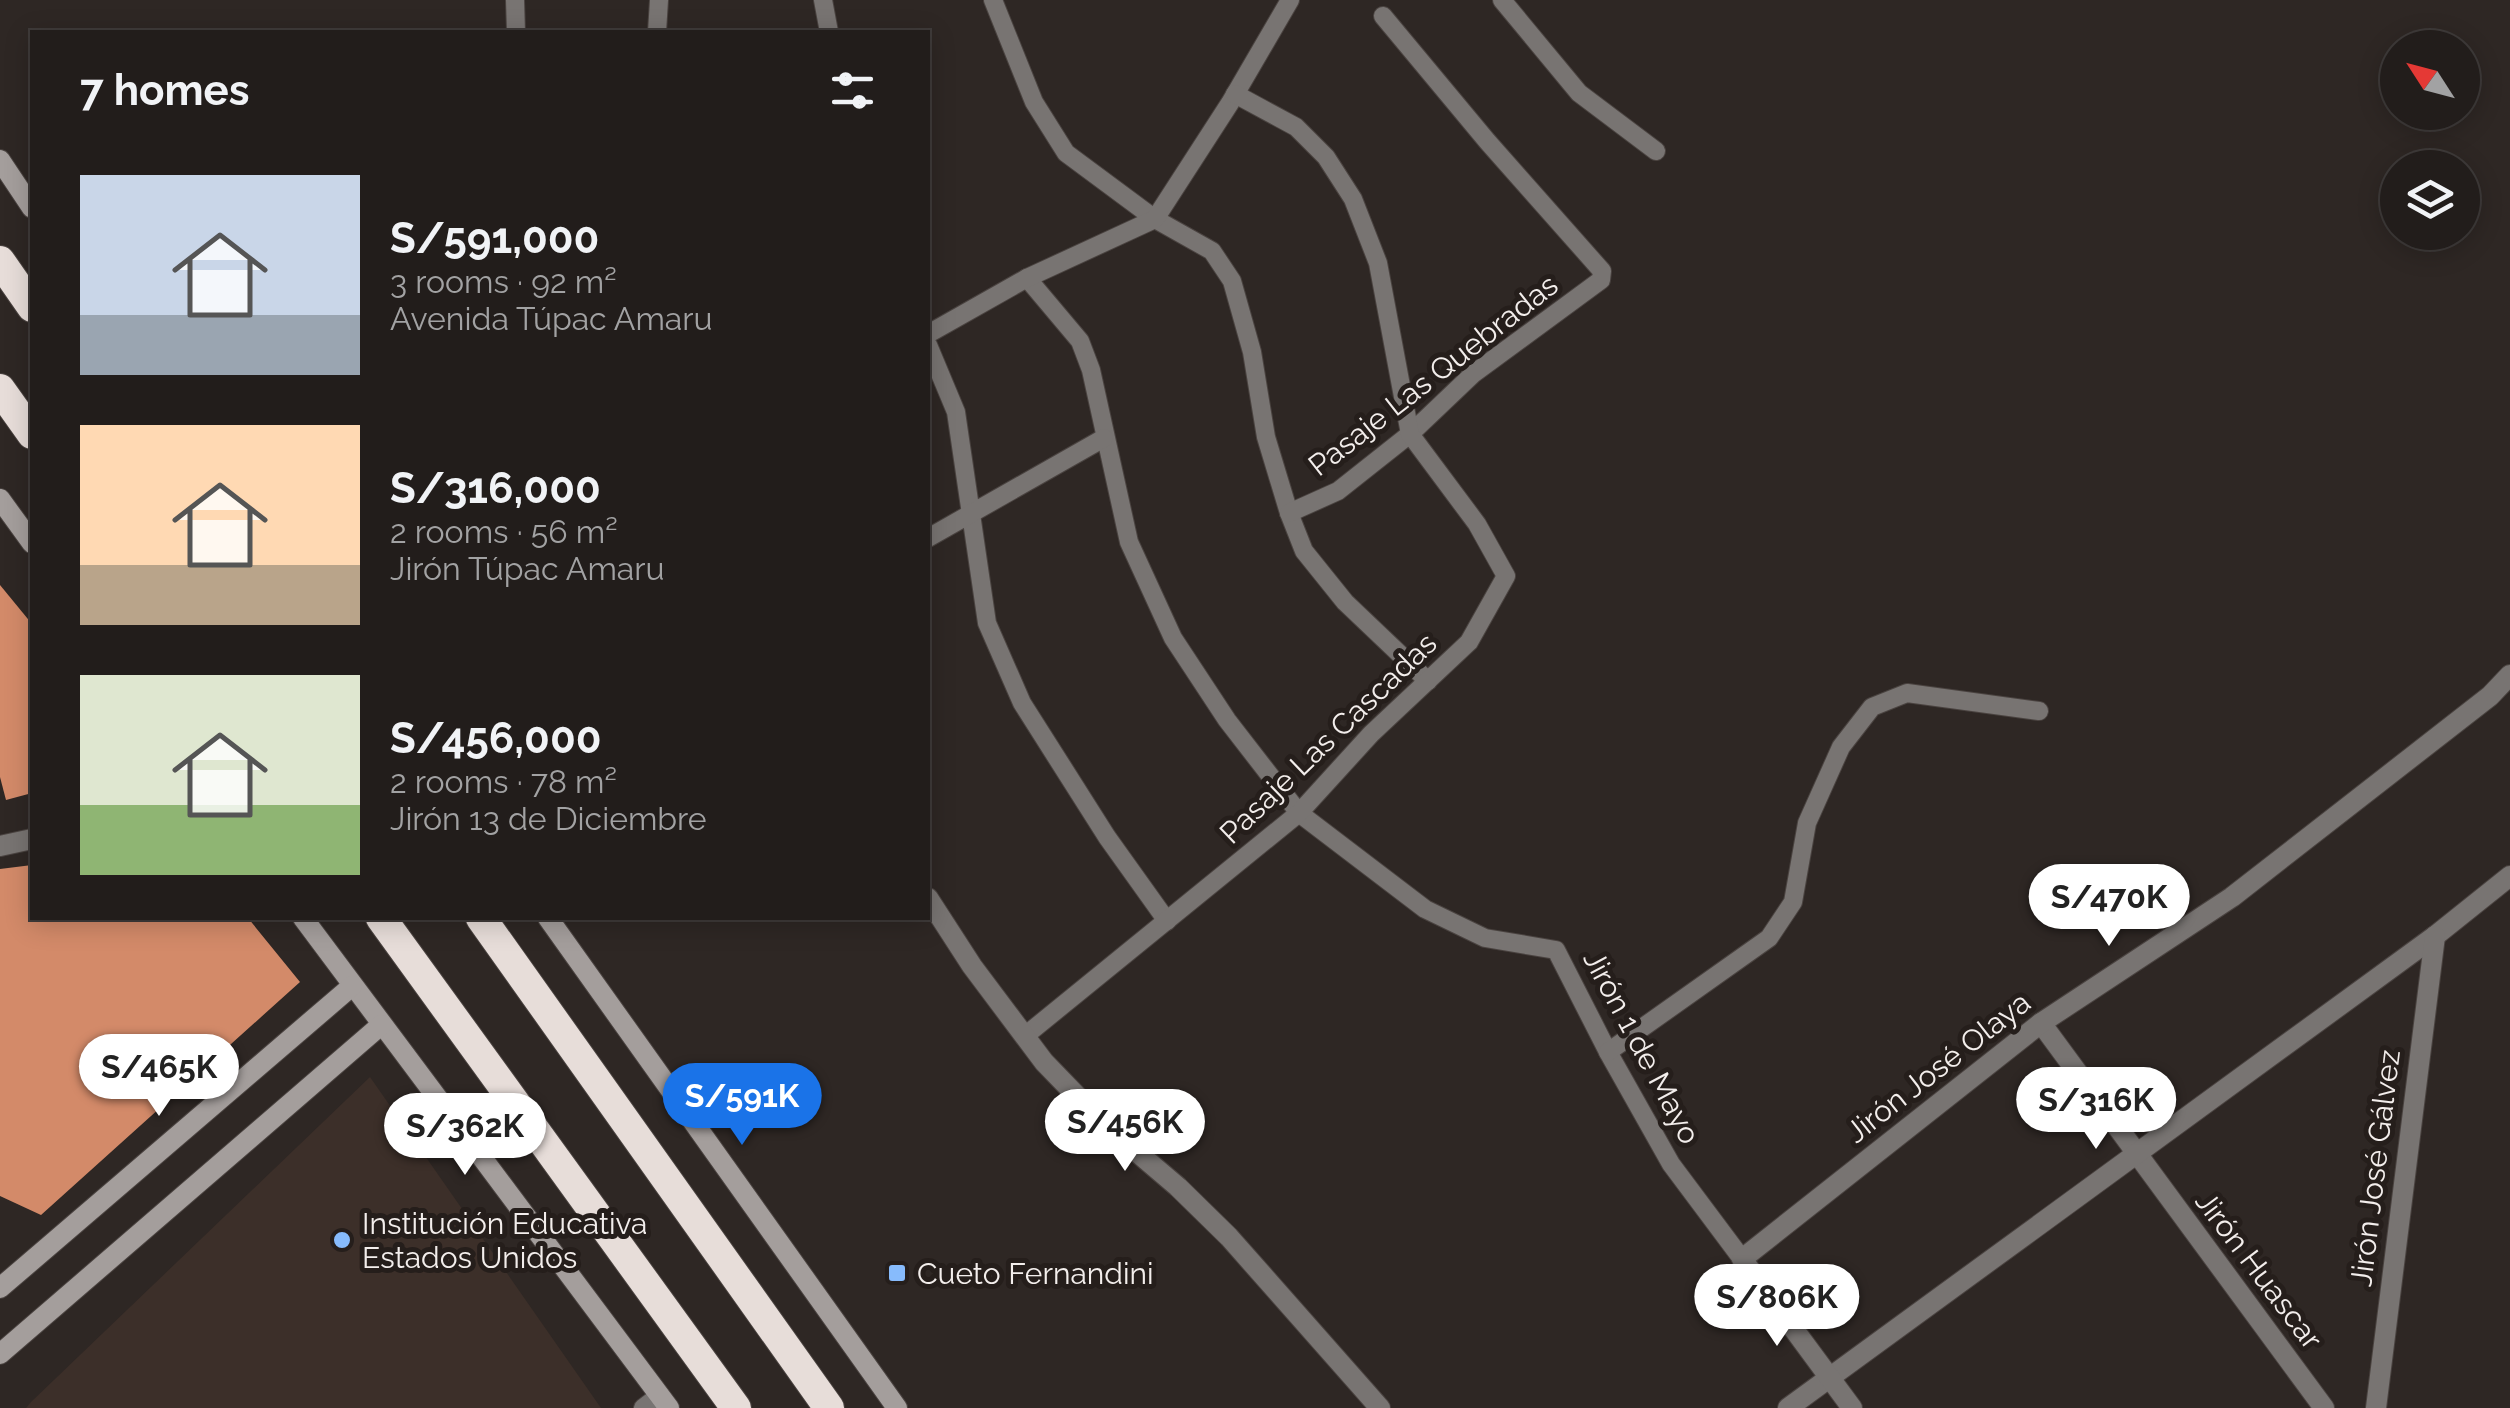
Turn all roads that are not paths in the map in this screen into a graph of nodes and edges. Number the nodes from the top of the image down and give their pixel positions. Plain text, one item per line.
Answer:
1 (516, 0) edge
2 (659, 0) edge
3 (824, 0) edge
4 (993, 0) edge
5 (1290, 0) edge
6 (1502, 0) edge
7 (1384, 16) dead end
8 (516, 30) edge
9 (657, 30) edge
10 (829, 30) edge
11 (1235, 94) junction
12 (1656, 152) dead end
13 (0, 160) edge
14 (30, 205) edge
15 (1155, 219) junction
16 (0, 261) edge
17 (1027, 278) junction
18 (30, 304) edge
19 (930, 333) edge
20 (930, 350) edge
21 (0, 389) edge
22 (30, 431) edge
23 (1410, 434) junction
24 (1104, 438) junction
25 (0, 498) edge
26 (969, 513) junction
27 (1288, 513) junction
28 (930, 537) edge
29 (30, 541) edge
30 (2510, 675) edge
31 (1428, 680) junction
32 (2039, 711) dead end
33 (1299, 812) junction
34 (30, 838) edge
35 (0, 846) edge
36 (2510, 876) edge
37 (930, 901) edge
38 (304, 920) edge
39 (382, 920) edge
40 (482, 920) edge
41 (549, 920) edge
42 (1167, 921) junction
43 (2434, 936) junction
44 (352, 986) junction
45 (2040, 1023) junction
46 (381, 1025) junction
47 (1026, 1035) junction
48 (1608, 1052) junction
49 (2135, 1154) junction
50 (1742, 1259) junction
51 (0, 1288) edge
52 (0, 1354) edge
53 (1830, 1378) junction
54 (657, 1404) edge
55 (736, 1408) edge
56 (829, 1408) edge
57 (896, 1408) edge
58 (1380, 1408) edge
59 (1788, 1408) edge
60 (1852, 1408) edge
61 (2324, 1408) edge
62 (2376, 1408) edge

1 - 8 lane
2 - 9 lane
3 - 10 lane
4 - 15 lane
5 - 11 lane
6 - 12 lane
7 - 23 lane, Pasaje Las Quebradas
11 - 15 lane
11 - 23 lane
13 - 14 main road
15 - 17 lane
15 - 27 lane
16 - 18 highway
17 - 19 lane
17 - 24 lane, Jirón 1 de Mayo
20 - 26 lane
21 - 22 highway
23 - 27 lane, Pasaje Las Quebradas
23 - 31 lane, Pasaje Las Cascadas
24 - 26 lane
24 - 33 lane, Jirón 1 de Mayo
25 - 29 main road
26 - 28 lane
26 - 42 lane
27 - 31 lane
30 - 45 street, Jirón José Olaya
31 - 33 lane, Pasaje Las Cascadas
32 - 48 lane
33 - 42 lane, Pasaje Las Cascadas
33 - 48 lane, Jirón 1 de Mayo
34 - 35 street
36 - 43 street
37 - 47 street
38 - 44 main road
39 - 55 highway
40 - 56 highway
41 - 57 main road
42 - 47 lane, Pasaje Las Cascadas
43 - 49 street
43 - 62 street, Jirón José Gálvez
44 - 46 main road
44 - 51 main road
45 - 49 street, Jirón Huascar
45 - 50 street, Jirón José Olaya
46 - 52 main road
46 - 54 main road
47 - 58 street
48 - 50 lane, Jirón 1 de Mayo
49 - 53 street
49 - 61 street, Jirón Huascar
50 - 53 street, Jirón 1 de Mayo
53 - 59 street
53 - 60 street, Jirón 1 de Mayo

